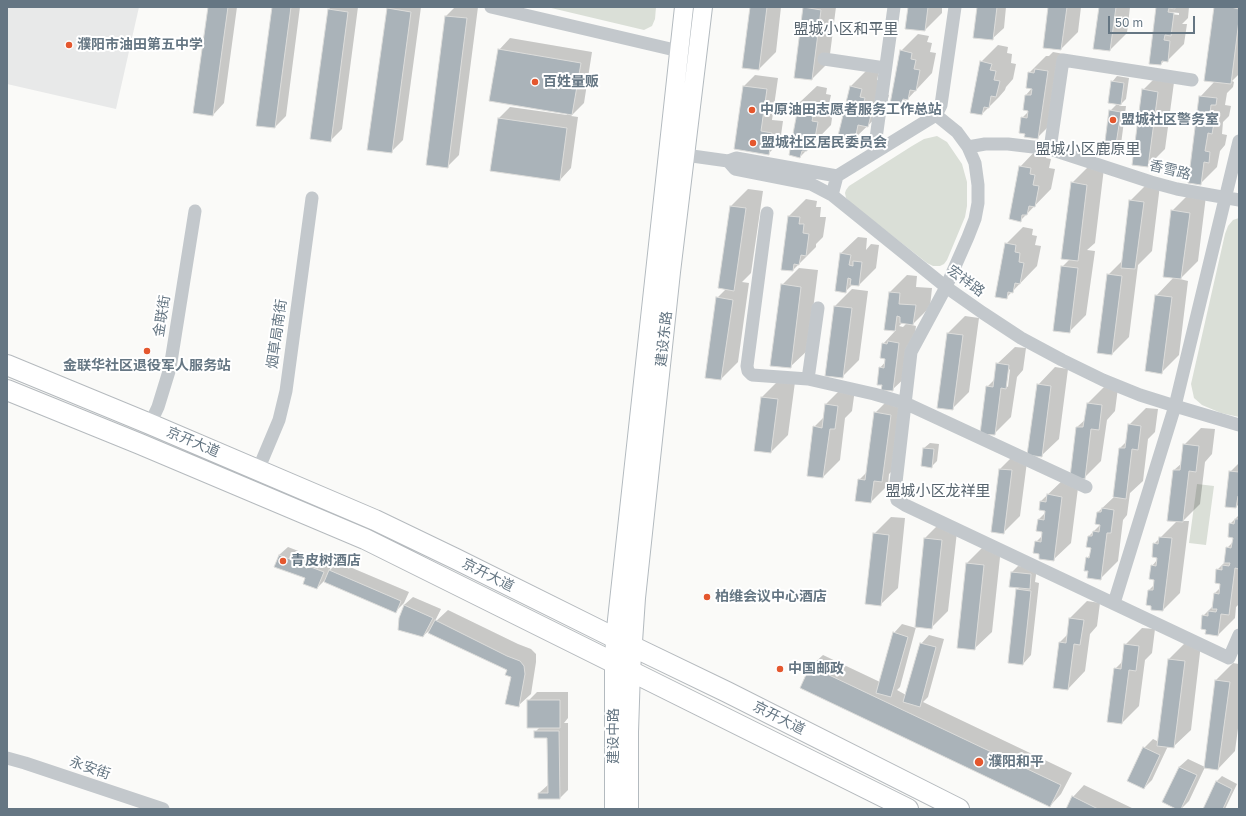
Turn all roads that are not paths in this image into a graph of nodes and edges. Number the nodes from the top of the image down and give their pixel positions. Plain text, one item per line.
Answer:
1 (491, 7) edge
2 (684, 7) edge
3 (703, 7) edge
4 (894, 7) edge
5 (955, 7) edge
6 (680, 52) junction
7 (824, 59) dead end
8 (886, 68) junction
9 (1192, 80) dead end
10 (936, 115) junction
11 (1239, 141) edge
12 (968, 147) junction
13 (1050, 149) junction
14 (874, 154) junction
15 (685, 155) junction
16 (728, 161) junction
17 (837, 176) junction
18 (832, 195) junction
19 (312, 198) dead end
20 (1224, 198) junction
21 (1239, 200) edge
22 (195, 211) dead end
23 (767, 213) dead end
24 (946, 287) junction
25 (818, 308) dead end
26 (7, 365) edge
27 (808, 379) junction
28 (7, 390) edge
29 (905, 403) junction
30 (1175, 406) junction
31 (150, 424) junction
32 (1239, 425) edge
33 (258, 470) junction
34 (1086, 487) dead end
35 (1114, 603) junction
36 (1239, 635) edge
37 (624, 643) junction
38 (1234, 660) edge
39 (622, 667) junction
40 (7, 758) edge
41 (163, 809) edge
42 (614, 809) edge
43 (629, 809) edge
44 (908, 809) edge
45 (959, 809) edge

1 - 6 street
2 - 6 main road, 建设东路
3 - 15 main road, 建设东路
4 - 8 street
5 - 10 street
6 - 37 main road, 建设东路
7 - 8 street
8 - 14 street
9 - 13 street
10 - 12 street
10 - 14 street
11 - 20 street
12 - 13 street, 香雪路
12 - 24 street
13 - 20 street, 香雪路
14 - 17 street
15 - 16 street, 宏祥路
15 - 37 main road, 建设东路
16 - 17 street
16 - 18 street, 宏祥路
17 - 18 street
18 - 24 street, 宏祥路
19 - 33 street, 烟草局南街
20 - 21 street, 香雪路
20 - 30 street
22 - 31 street, 金联街
23 - 27 street
24 - 29 street
24 - 30 street, 宏祥路
25 - 27 street
26 - 31 main road, 京开大道
27 - 29 street
28 - 39 main road, 京开大道
29 - 34 street
29 - 35 street
30 - 32 street, 宏祥路
30 - 35 street
31 - 33 main road, 京开大道
33 - 37 main road, 京开大道
35 - 38 street
36 - 38 street
37 - 39 main road, 建设东路
37 - 45 main road, 京开大道
39 - 42 main road, 建设中路
39 - 43 main road, 建设中路
39 - 44 main road, 京开大道
40 - 41 street, 永安街

